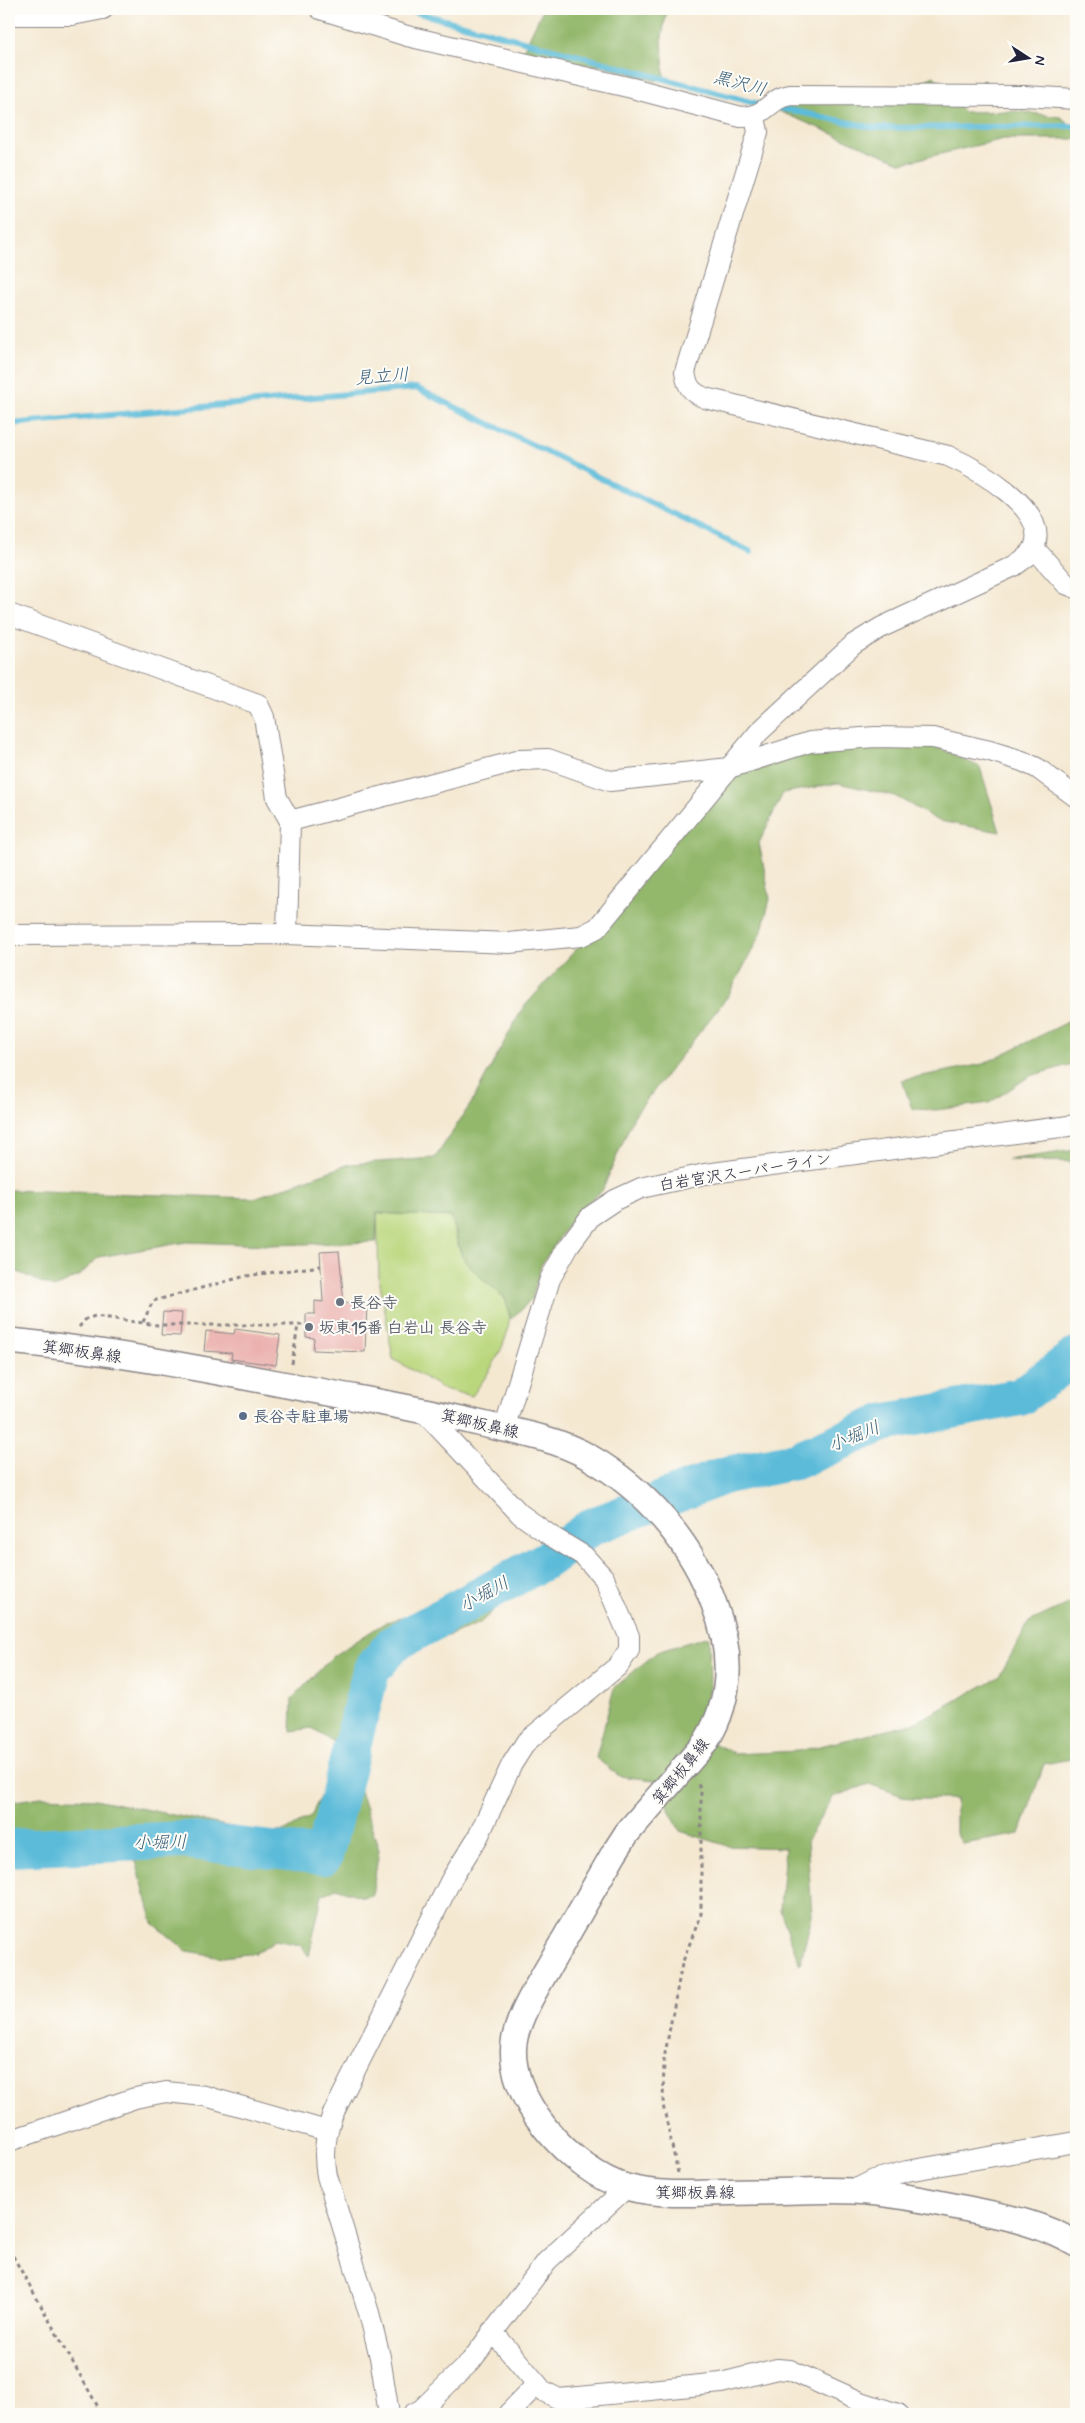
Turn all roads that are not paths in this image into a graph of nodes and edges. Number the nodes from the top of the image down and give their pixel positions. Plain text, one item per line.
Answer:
1 (103, 9) edge
2 (320, 9) edge
3 (9, 16) edge
4 (1076, 99) edge
5 (755, 117) junction
6 (1034, 548) junction
7 (1076, 588) edge
8 (9, 614) edge
9 (729, 768) junction
10 (1076, 797) edge
11 (290, 821) junction
12 (287, 934) junction
13 (9, 935) edge
14 (1076, 1125) edge
15 (9, 1341) edge
16 (422, 1410) junction
17 (504, 1429) junction
18 (326, 2131) junction
19 (9, 2141) edge
20 (1076, 2142) edge
21 (627, 2187) junction
22 (852, 2191) junction
23 (1076, 2244) edge
24 (492, 2331) junction
25 (537, 2384) junction
26 (389, 2414) edge
27 (413, 2414) edge
28 (508, 2414) edge
29 (898, 2414) edge

1 - 3 street
2 - 5 street
4 - 5 street
5 - 6 street
6 - 7 street
6 - 9 street
8 - 11 street
9 - 10 street
9 - 11 street
9 - 12 street
11 - 12 street
12 - 13 street
14 - 17 street, 白岩宮沢スーパーライン
15 - 16 main road, 箕郷板鼻線
16 - 17 main road, 箕郷板鼻線
16 - 18 street
17 - 21 main road, 箕郷板鼻線
18 - 19 street
18 - 26 street
20 - 22 street
21 - 22 main road, 箕郷板鼻線
21 - 24 street
22 - 23 main road, 箕郷板鼻線
24 - 25 street
24 - 27 street
25 - 28 street
25 - 29 street

